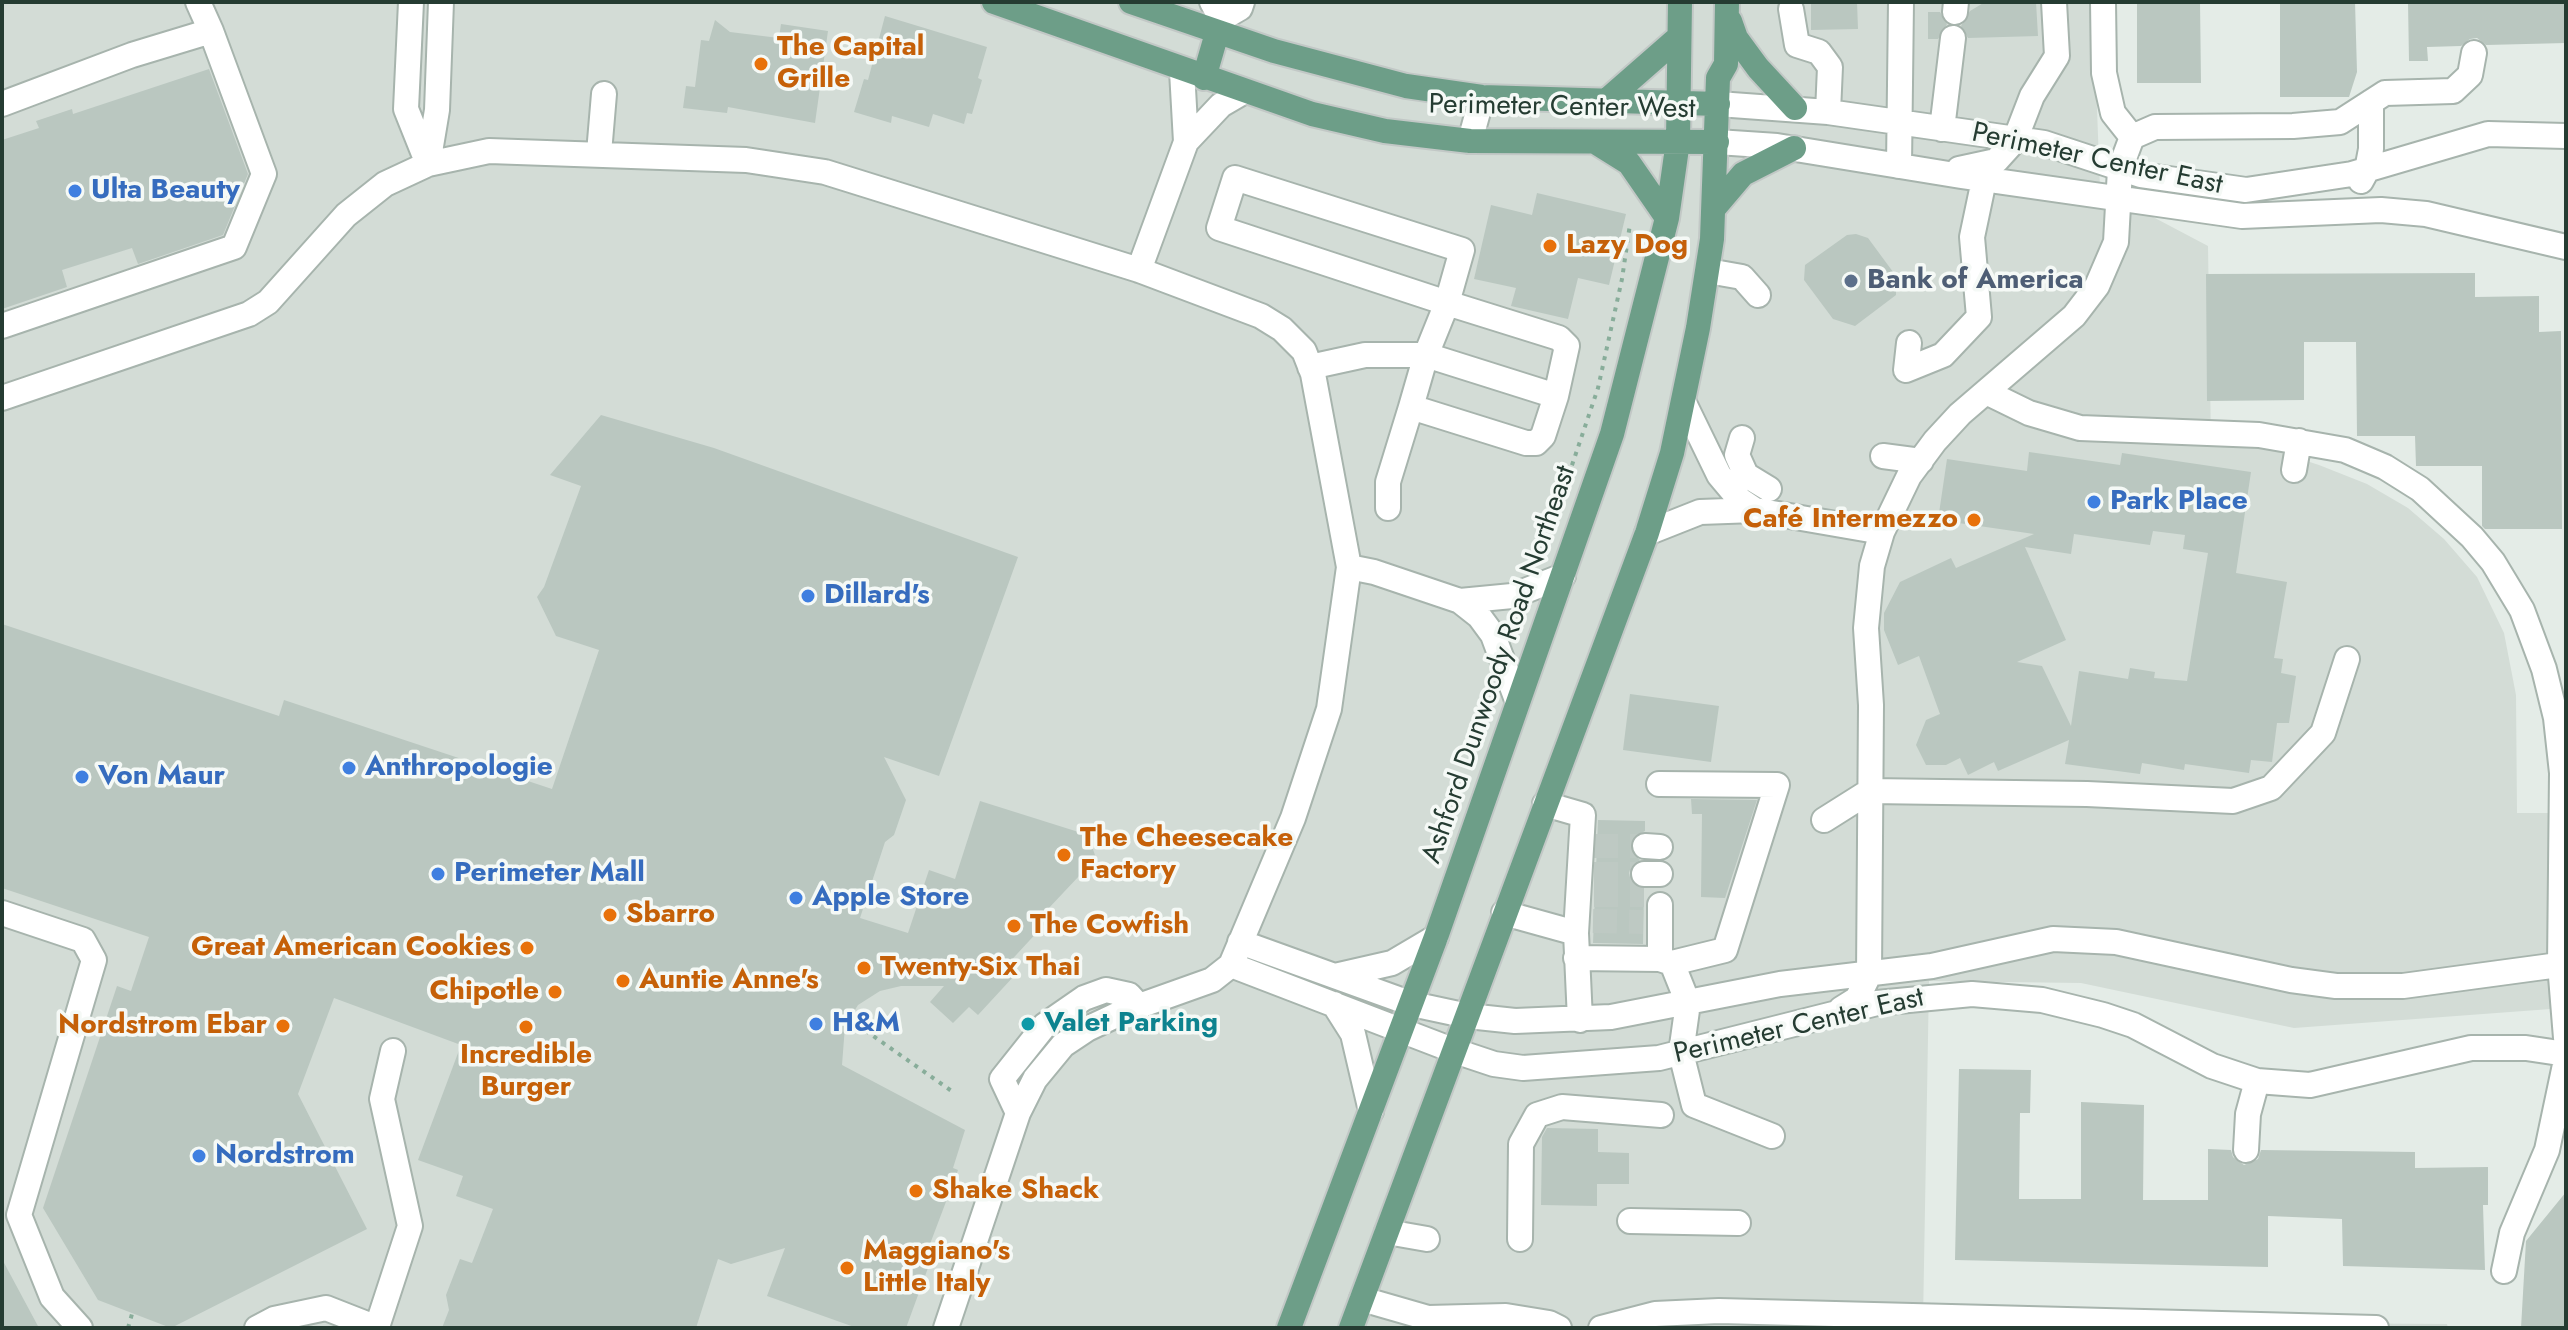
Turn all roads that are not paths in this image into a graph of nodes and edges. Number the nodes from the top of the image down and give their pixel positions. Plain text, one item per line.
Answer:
1 (198, 2) edge
2 (411, 2) edge
3 (441, 2) edge
4 (994, 2) edge
5 (1131, 2) edge
6 (1242, 2) edge
7 (1680, 2) edge
8 (1901, 2) edge
9 (2054, 2) edge
10 (2103, 2) edge
11 (1727, 8) edge
12 (1791, 9) dead end
13 (1217, 18) edge
14 (211, 31) junction
15 (1679, 37) junction
16 (1953, 38) dead end
17 (2474, 53) dead end
18 (1193, 74) junction
19 (1245, 91) junction
20 (604, 94) dead end
21 (1482, 97) junction
22 (1607, 100) junction
23 (2371, 102) junction
24 (1679, 103) junction
25 (2, 104) edge
26 (1718, 104) junction
27 (1795, 108) junction
28 (1828, 112) junction
29 (1901, 122) junction
30 (1942, 129) junction
31 (2566, 136) edge
32 (2132, 137) junction
33 (2015, 140) junction
34 (1470, 141) junction
35 (1594, 141) junction
36 (1678, 141) junction
37 (1186, 142) junction
38 (1717, 142) junction
39 (1794, 148) junction
40 (599, 153) junction
41 (428, 164) junction
42 (1899, 166) junction
43 (2120, 169) junction
44 (2367, 170) junction
45 (1928, 171) junction
46 (1984, 180) junction
47 (2118, 198) junction
48 (1715, 207) junction
49 (2198, 209) junction
50 (1667, 218) junction
51 (2566, 247) edge
52 (1139, 270) junction
53 (1708, 271) junction
54 (1758, 295) dead end
55 (1447, 303) junction
56 (2, 326) edge
57 (1909, 343) dead end
58 (1426, 355) junction
59 (1310, 367) junction
60 (1986, 392) junction
61 (1556, 396) junction
62 (2, 398) edge
63 (1684, 403) junction
64 (1411, 407) junction
65 (1742, 438) dead end
66 (2299, 441) junction
67 (1883, 456) dead end
68 (1921, 461) junction
69 (2294, 470) dead end
70 (1769, 489) dead end
71 (1388, 508) dead end
72 (1755, 510) junction
73 (1882, 532) junction
74 (1647, 533) junction
75 (1349, 567) junction
76 (1563, 576) junction
77 (1460, 601) junction
78 (2347, 659) dead end
79 (1517, 700) junction
80 (1659, 784) dead end
81 (1870, 791) junction
82 (1545, 804) junction
83 (1824, 820) dead end
84 (1653, 898) dead end
85 (2, 913) edge
86 (1504, 913) junction
87 (1582, 925) junction
88 (1436, 937) junction
89 (1240, 942) junction
90 (1576, 958) junction
91 (1666, 961) junction
92 (2563, 964) edge
93 (1231, 965) junction
94 (1869, 975) junction
95 (1334, 976) junction
96 (1915, 997) junction
97 (1688, 1003) junction
98 (1334, 1004) junction
99 (1412, 1004) junction
100 (1828, 1015) junction
101 (1468, 1016) junction
102 (1580, 1020) junction
103 (1402, 1030) junction
104 (2566, 1038) edge
105 (393, 1051) dead end
106 (1455, 1051) junction
107 (1681, 1053) junction
108 (2566, 1054) edge
109 (2566, 1060) edge
110 (2257, 1081) junction
111 (1694, 1105) junction
112 (1371, 1111) junction
113 (1772, 1136) dead end
114 (2246, 1150) dead end
115 (11, 1219) edge
116 (1630, 1221) dead end
117 (1738, 1223) dead end
118 (1387, 1232) junction
119 (1427, 1239) dead end
120 (1520, 1239) dead end
121 (2504, 1271) dead end
122 (1362, 1299) junction
123 (1504, 1322) edge
124 (1880, 1322) edge
125 (1427, 1323) edge
126 (2146, 1325) edge
127 (80, 1328) edge
128 (257, 1328) edge
129 (377, 1328) edge
130 (946, 1328) edge
131 (1289, 1328) edge
132 (1351, 1328) edge
133 (1559, 1328) edge
134 (1601, 1328) edge
135 (2376, 1328) edge

1 - 14 street
2 - 41 street
3 - 41 street
4 - 18 main road, Perimeter Center West
5 - 13 main road, Perimeter Center West
6 - 13 street
7 - 15 main road, Ashford Dunwoody Road Northeast
8 - 29 street
9 - 33 street
10 - 32 street
11 - 26 main road
11 - 27 main road
12 - 28 street
13 - 18 main road
13 - 21 main road, Perimeter Center West
14 - 25 street
14 - 56 street
15 - 22 main road
15 - 24 main road, Ashford Dunwoody Road Northeast
16 - 30 street
17 - 23 street
18 - 19 main road, Perimeter Center West
18 - 37 street
19 - 34 main road, Perimeter Center West
19 - 37 street
20 - 40 street
21 - 22 main road, Perimeter Center West
21 - 34 street
22 - 24 main road, Perimeter Center West
23 - 32 street
23 - 44 street
24 - 26 main road, Perimeter Center West
24 - 36 main road, Ashford Dunwoody Road Northeast
26 - 27 street, Perimeter Center East
26 - 38 main road
27 - 28 street, Perimeter Center East
28 - 29 street, Perimeter Center East
29 - 30 street, Perimeter Center East
29 - 42 street
30 - 33 street, Perimeter Center East
31 - 44 street, Perimeter Center East
32 - 43 street
33 - 43 street, Perimeter Center East
33 - 45 street
34 - 35 main road, Perimeter Center West
35 - 36 main road, Perimeter Center West
35 - 50 main road
36 - 38 main road, Perimeter Center West
36 - 50 main road, Ashford Dunwoody Road Northeast
37 - 52 street
38 - 39 street, Perimeter Center East
38 - 48 main road
39 - 42 street, Perimeter Center East
39 - 48 main road
40 - 41 street
40 - 52 street
41 - 62 street
42 - 45 street, Perimeter Center East
43 - 44 street, Perimeter Center East
43 - 47 street
44 - 49 street
45 - 46 street, Perimeter Center East
46 - 47 street, Perimeter Center East
46 - 57 street
47 - 49 street, Perimeter Center East
47 - 60 street
48 - 53 main road
49 - 51 street, Perimeter Center East
50 - 76 main road, Ashford Dunwoody Road Northeast
52 - 59 street
53 - 54 street
53 - 63 main road
55 - 55 street
55 - 58 street
55 - 61 street
58 - 59 street
58 - 61 street
58 - 64 street
59 - 75 street
60 - 66 street
60 - 68 street
61 - 64 street
63 - 72 street
63 - 74 main road
64 - 71 street
65 - 70 street
66 - 69 street
66 - 92 street
67 - 68 street
68 - 73 street
72 - 73 street
72 - 74 street
73 - 81 street
74 - 82 main road
75 - 77 street
75 - 89 street
76 - 77 street
76 - 79 main road, Ashford Dunwoody Road Northeast
77 - 79 street
78 - 81 street
79 - 88 main road, Ashford Dunwoody Road Northeast
80 - 91 street
81 - 83 street
81 - 94 street
82 - 86 main road
82 - 87 street
84 - 91 street
85 - 115 street
86 - 87 street
86 - 101 main road
87 - 90 street
88 - 95 street
88 - 99 main road, Ashford Dunwoody Road Northeast
89 - 93 street
89 - 95 street, Perimeter Center East
90 - 91 street
90 - 102 street
91 - 97 street
92 - 94 street, Perimeter Center East
92 - 104 street
93 - 98 street, Perimeter Center East
93 - 130 street
94 - 96 street
94 - 97 street, Perimeter Center East
94 - 100 street
95 - 99 street, Perimeter Center East
96 - 100 street, Perimeter Center East
96 - 110 street, Perimeter Center East
97 - 102 street, Perimeter Center East
97 - 107 street
98 - 103 street, Perimeter Center East
98 - 112 street
99 - 101 street, Perimeter Center East
99 - 103 main road, Ashford Dunwoody Road Northeast
100 - 107 street, Perimeter Center East
101 - 102 street, Perimeter Center East
101 - 106 main road
103 - 106 street, Perimeter Center East
103 - 112 main road, Ashford Dunwoody Road Northeast
105 - 129 street
106 - 107 street, Perimeter Center East
106 - 118 main road
107 - 111 street
108 - 110 street, Perimeter Center East
109 - 121 street
110 - 114 street
111 - 113 street
111 - 120 street
112 - 131 main road, Ashford Dunwoody Road Northeast
115 - 127 street
116 - 117 street
118 - 119 street
118 - 122 main road
122 - 125 street
122 - 132 main road
123 - 125 street
123 - 133 street
124 - 126 street
124 - 134 street
126 - 135 street
128 - 129 street

